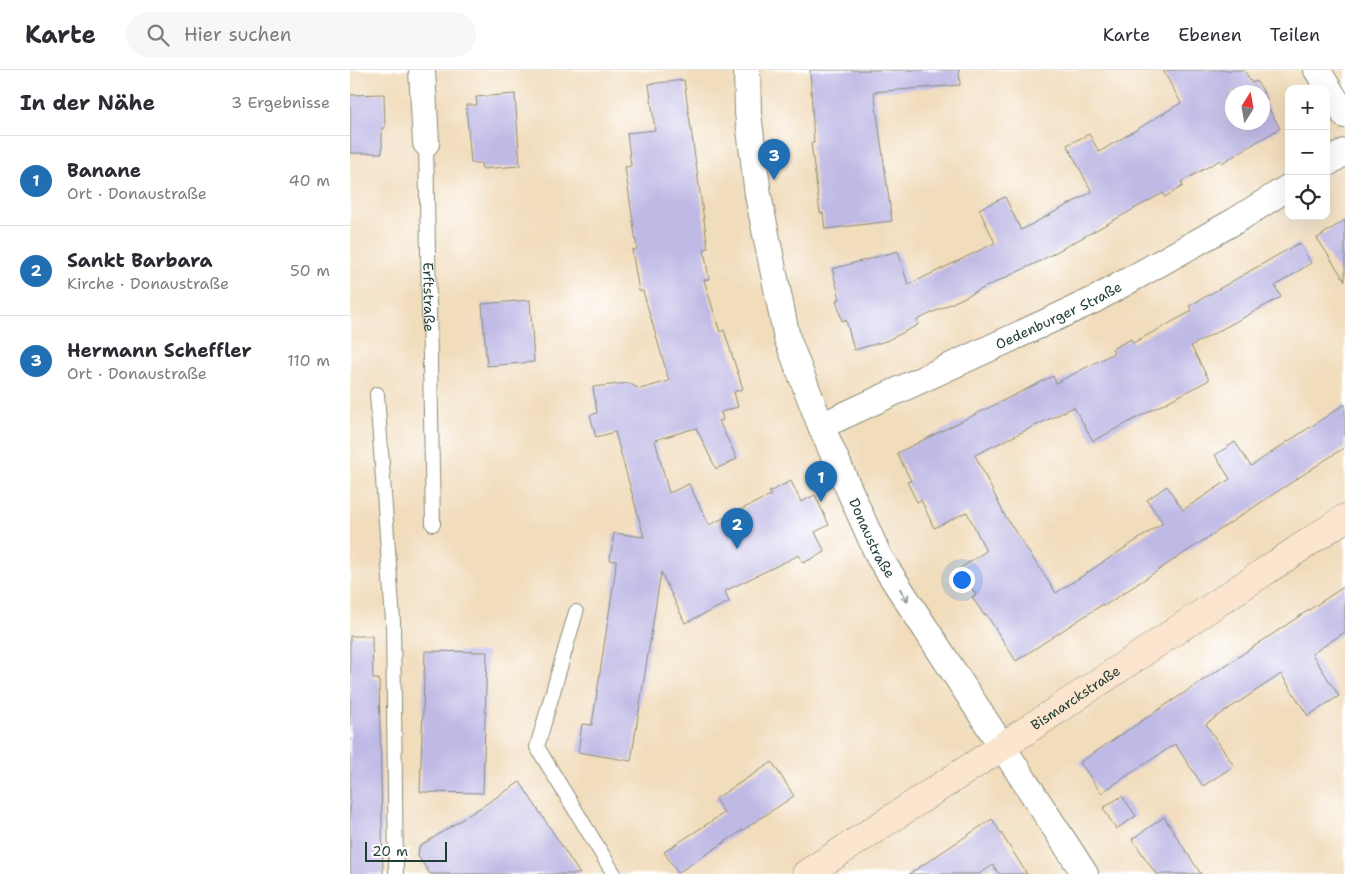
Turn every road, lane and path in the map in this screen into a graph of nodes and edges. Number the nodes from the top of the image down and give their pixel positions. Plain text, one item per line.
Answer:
1 (422, 70) edge
2 (747, 70) edge
3 (1317, 70) edge
4 (1345, 115) edge
5 (426, 144) joint
6 (1345, 152) edge
7 (1330, 161) edge
8 (1285, 190) edge
9 (377, 394) dead end
10 (821, 426) junction
11 (1345, 518) edge
12 (433, 524) dead end
13 (576, 612) dead end
14 (1003, 746) junction
15 (396, 874) edge
16 (614, 874) edge
17 (806, 874) edge
18 (1085, 874) edge

1 - 5 street, Erftstraße
2 - 10 street, Donaustraße
3 - 4 street
5 - 12 lane, Erftstraße
6 - 7 street
8 - 10 street, Oedenburger Straße
9 - 15 lane
10 -> 14 street, Donaustraße
11 - 14 main road, Bismarckstraße
13 - 16 lane
14 - 17 main road, Bismarckstraße
14 - 18 street, Donaustraße

